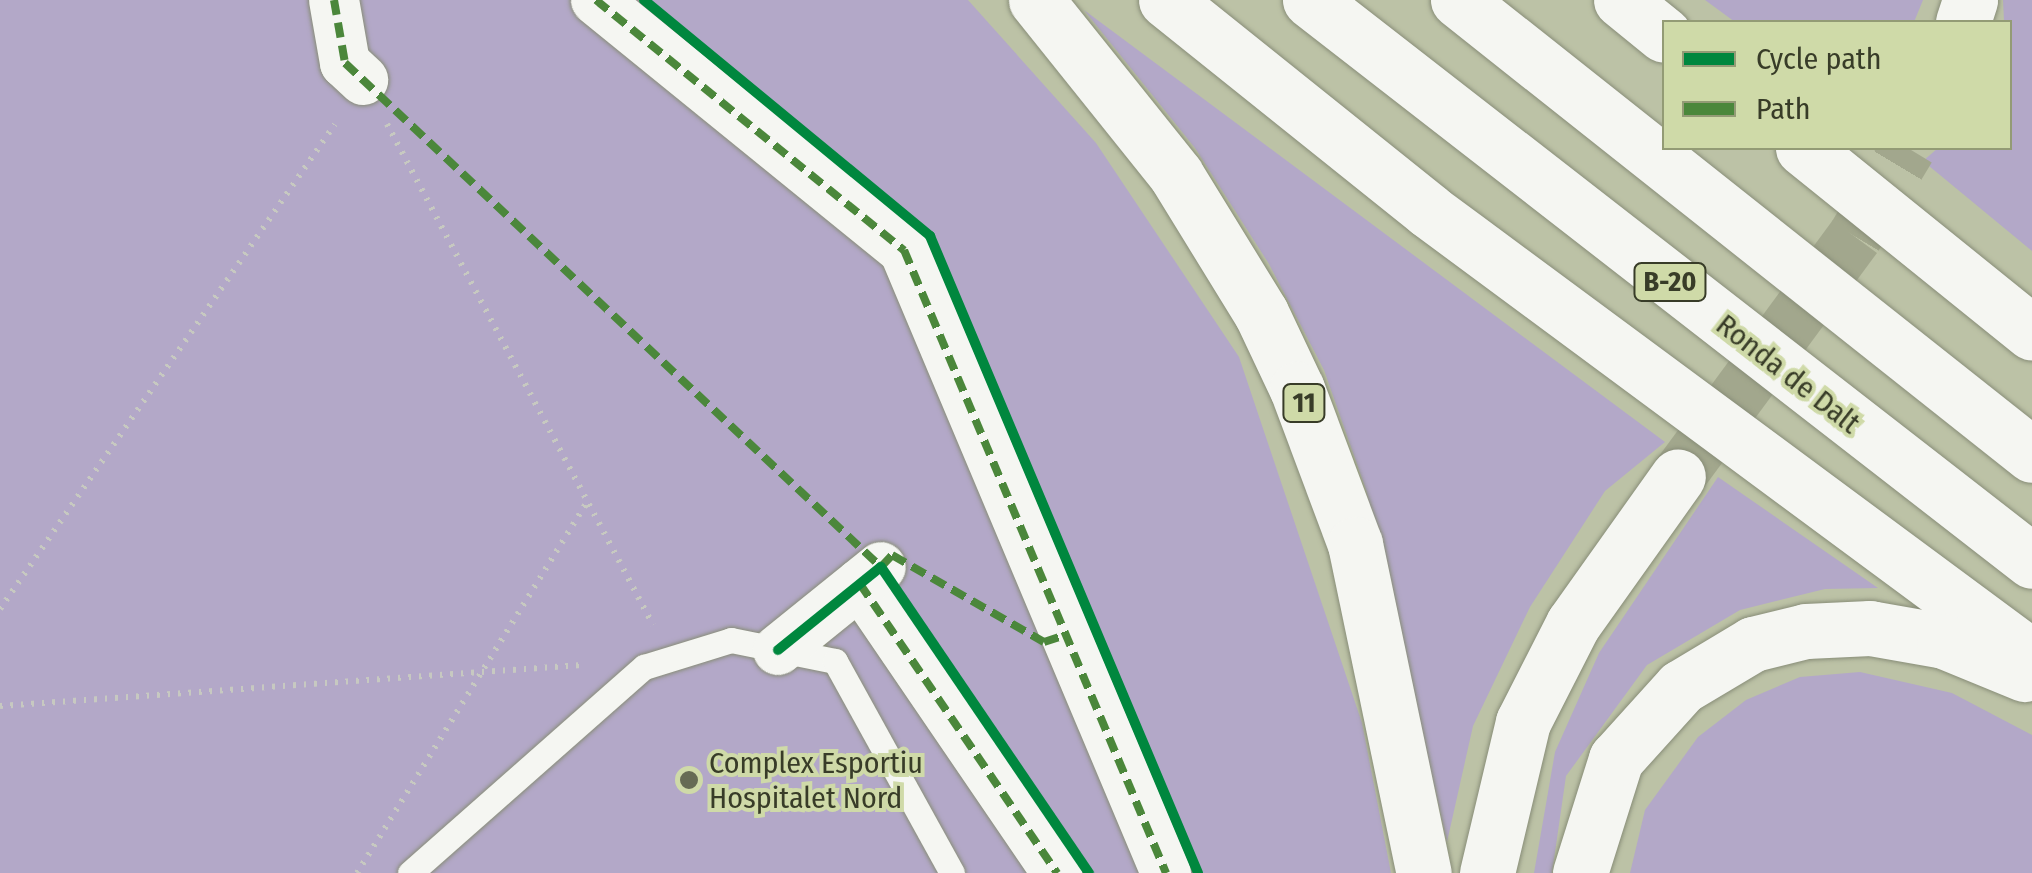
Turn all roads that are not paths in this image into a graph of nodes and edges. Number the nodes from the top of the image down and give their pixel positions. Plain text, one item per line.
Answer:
1 (334, 0) edge
2 (596, 0) edge
3 (1036, 0) edge
4 (1166, 0) edge
5 (1310, 0) edge
6 (1458, 0) edge
7 (1621, 0) edge
8 (1662, 33) edge
9 (364, 80) road end
10 (1805, 150) edge
11 (2032, 333) edge
12 (2032, 455) edge
13 (1678, 476) tunnel mouth
14 (2032, 561) edge
15 (778, 650) junction
16 (2032, 657) edge
17 (2032, 678) edge
18 (410, 873) edge
19 (952, 873) edge
20 (1057, 873) edge
21 (1166, 873) edge
22 (1424, 873) edge
23 (1488, 873) edge
24 (1580, 873) edge

1 - 9 street
2 - 21 street
3 - 22 highway, 11
4 - 16 highway
5 - 14 highway, Ronda de Dalt / B-20
6 - 12 highway
7 - 8 highway
10 - 11 highway
13 - 23 highway
15 - 18 lane
15 - 19 lane
15 - 20 street
17 - 24 highway

